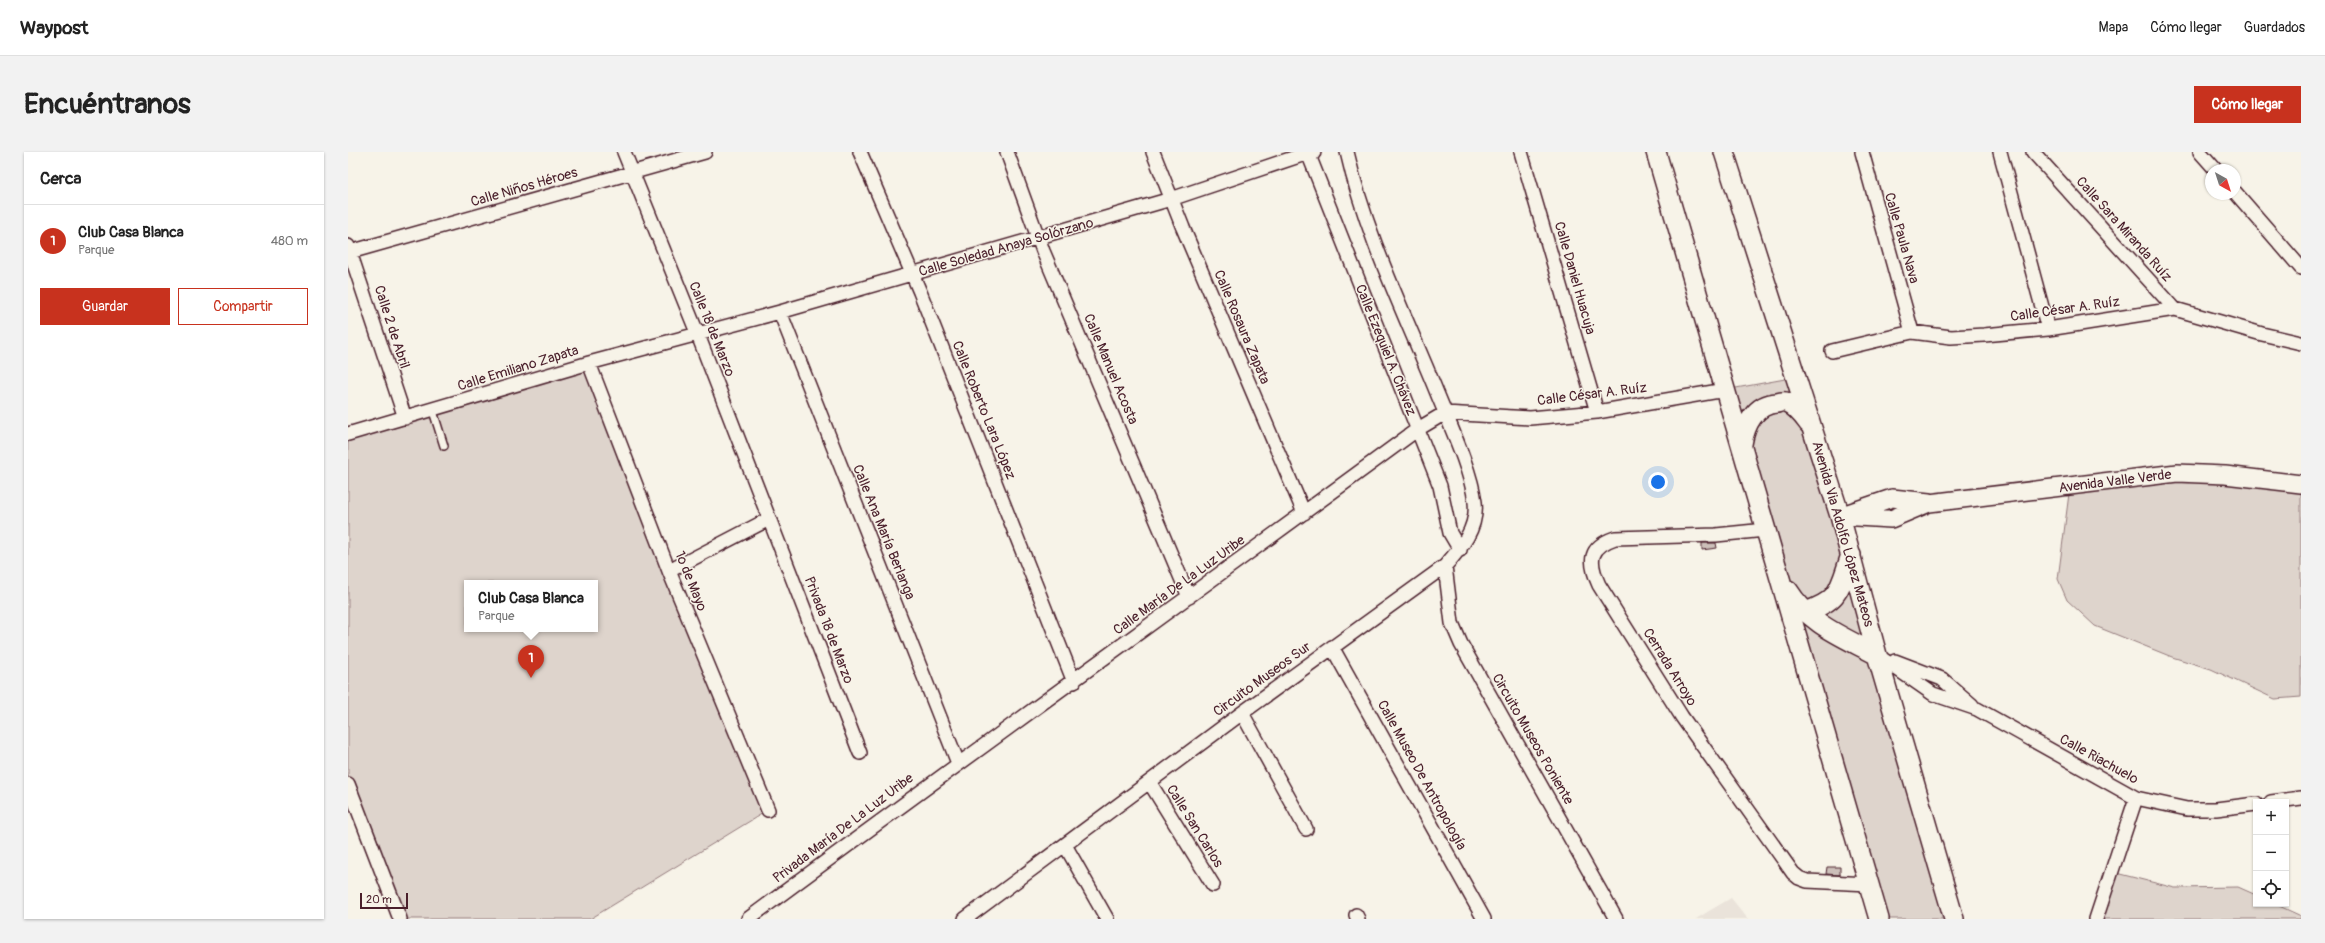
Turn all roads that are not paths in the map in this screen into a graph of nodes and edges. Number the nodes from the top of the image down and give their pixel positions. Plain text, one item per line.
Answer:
1 (624, 152) edge
2 (705, 152) edge
3 (860, 152) edge
4 (1007, 152) edge
5 (1154, 152) edge
6 (1309, 152) edge
7 (1347, 152) edge
8 (1522, 152) edge
9 (1656, 152) edge
10 (1724, 152) edge
11 (1862, 152) edge
12 (2000, 152) edge
13 (2033, 152) edge
14 (2200, 152) edge
15 (2211, 164) edge
16 (632, 174) junction
17 (1171, 199) junction
18 (2241, 199) edge
19 (1038, 237) junction
20 (349, 249) edge
21 (2301, 268) edge
22 (913, 274) junction
23 (2175, 309) junction
24 (780, 312) junction
25 (2048, 329) junction
26 (1912, 332) junction
27 (698, 334) junction
28 (2301, 343) edge
29 (1832, 351) dead end
30 (589, 363) junction
31 (1725, 390) junction
32 (433, 411) junction
33 (1598, 412) junction
34 (1445, 413) junction
35 (405, 418) junction
36 (1418, 430) junction
37 (1813, 430) junction
38 (348, 434) edge
39 (1742, 444) junction
40 (444, 446) dead end
41 (2301, 484) edge
42 (1304, 513) junction
43 (1840, 516) junction
44 (769, 519) junction
45 (1765, 530) junction
46 (1460, 550) junction
47 (1851, 555) junction
48 (1445, 566) junction
49 (669, 571) junction
50 (1780, 577) junction
51 (1189, 597) junction
52 (1805, 612) junction
53 (1332, 647) junction
54 (1878, 655) junction
55 (1074, 682) junction
56 (1242, 713) junction
57 (860, 753) dead end
58 (958, 763) junction
59 (1150, 783) junction
60 (348, 784) edge
61 (2136, 798) junction
62 (2301, 798) edge
63 (2289, 800) edge
64 (2253, 804) edge
65 (768, 810) dead end
66 (1306, 829) dead end
67 (1065, 845) junction
68 (1869, 884) junction
69 (1213, 885) dead end
70 (972, 917) edge
71 (400, 919) edge
72 (748, 919) edge
73 (1107, 919) edge
74 (1484, 919) edge
75 (1616, 919) edge
76 (1879, 919) edge
77 (1954, 919) edge
78 (2096, 919) edge

1 - 16 street, Calle 18 de Marzo
2 - 16 street, Calle Niños Héroes
3 - 22 street, Calle Roberto Lara López
4 - 19 street, Calle Manuel Acosta
5 - 17 street, Calle Rosaura Zapata
6 - 17 street, Calle Soledad Anaya Solórzano
6 - 36 street, Calle Ezequiel A. Chávez
7 - 34 street
8 - 33 street, Calle Daniel Huacuja
9 - 31 main road
10 - 37 main road, Avenida Via Adolfo López Mateos
11 - 26 street, Calle Paula Nava
12 - 25 street
13 - 23 street, Calle Sara Miranda Ruíz
14 - 15 street
16 - 20 street, Calle Niños Héroes
16 - 27 street, Calle 18 de Marzo
17 - 19 street, Calle Soledad Anaya Solórzano
17 - 42 street, Calle Rosaura Zapata
18 - 21 street
19 - 22 street, Calle Soledad Anaya Solórzano
19 - 51 street, Calle Manuel Acosta
20 - 35 street, Calle 2 de Abril
22 - 24 street, Calle Soledad Anaya Solórzano
22 - 55 street, Calle Roberto Lara López
23 - 25 street, Calle César A. Ruíz
23 - 28 street, Calle César A. Ruíz
24 - 27 street, Calle Soledad Anaya Solórzano
24 - 58 street, Calle Ana María Berlanga
25 - 26 street, Calle César A. Ruíz
26 - 29 street, Calle César A. Ruíz
27 - 30 street, Calle Emiliano Zapata
27 - 44 street, Calle 18 de Marzo
30 - 32 street, Calle Emiliano Zapata
30 - 49 street, 1º de Mayo
31 - 33 street, Calle César A. Ruíz
31 - 39 main road
32 - 35 street, Calle Emiliano Zapata
32 - 40 lane
33 - 34 street, Calle César A. Ruíz
34 - 36 street
34 - 46 street, Circuito Museos Sur
35 - 38 street, Calle Emiliano Zapata
36 - 42 street, Calle María De La Luz Uribe
36 - 46 street, Calle Ezequiel A. Chávez
37 - 39 main road
37 - 43 main road, Avenida Via Adolfo López Mateos
39 - 45 main road
41 - 43 street, Avenida Valle Verde
42 - 51 street, Calle María De La Luz Uribe
43 - 47 main road, Avenida Via Adolfo López Mateos
44 - 49 street
44 - 57 street, Privada 18 de Marzo
45 - 50 main road
45 - 68 street, Cerrada Arroyo
46 - 48 street, Circuito Museos Sur
47 - 52 main road
47 - 54 main road, Avenida Via Adolfo López Mateos
48 - 53 street, Circuito Museos Sur
48 - 75 street, Circuito Museos Poniente
49 - 65 street, 1º de Mayo
50 - 52 main road
50 - 68 main road
51 - 55 street, Calle María De La Luz Uribe
52 - 54 main road
53 - 56 street, Circuito Museos Sur
53 - 74 street, Calle Museo De Antropología
54 - 61 street, Calle Riachuelo
54 - 77 main road, Avenida Via Adolfo López Mateos
55 - 58 street, Calle María De La Luz Uribe
56 - 59 street, Circuito Museos Sur
56 - 66 street
58 - 72 street, Privada María De La Luz Uribe
59 - 67 street, Circuito Museos Sur
59 - 69 street, Calle San Carlos
60 - 71 street
61 - 64 street
61 - 78 street, Calle Riachuelo
62 - 63 street
67 - 70 street, Circuito Museos Sur
67 - 73 street
68 - 76 main road

